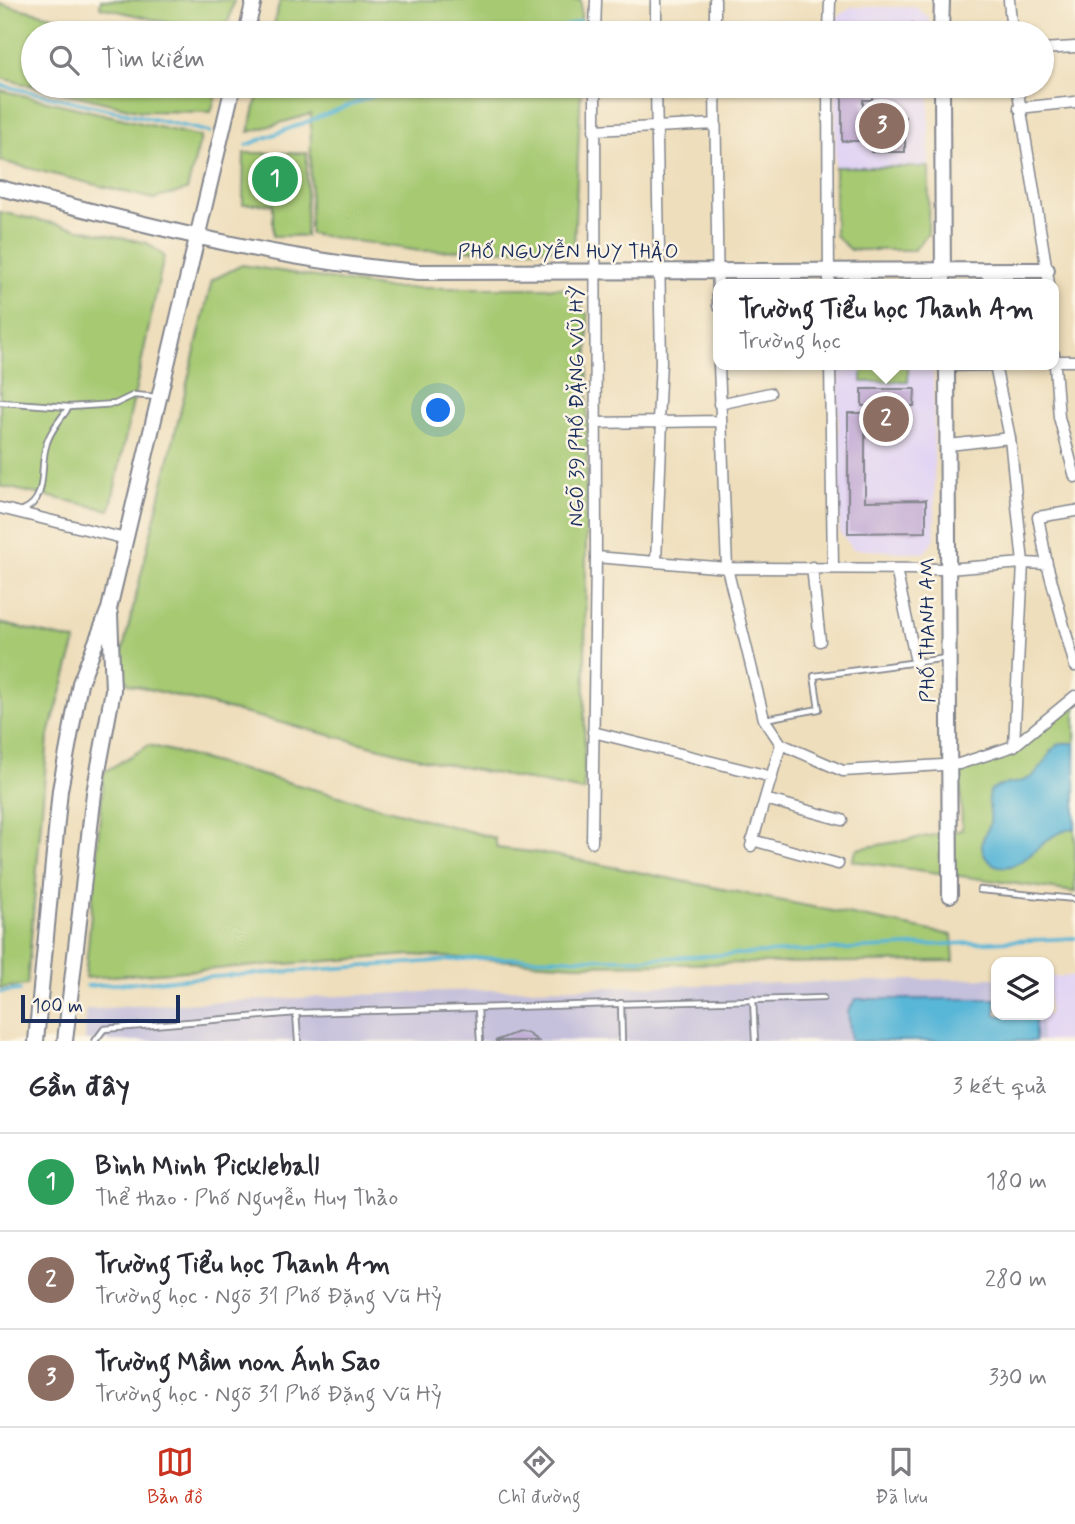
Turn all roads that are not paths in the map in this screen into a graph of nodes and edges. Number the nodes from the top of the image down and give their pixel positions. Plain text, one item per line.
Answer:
1 (254, 0) edge
2 (596, 0) edge
3 (656, 0) edge
4 (715, 0) edge
5 (830, 0) edge
6 (942, 0) edge
7 (1009, 0) edge
8 (249, 21) edge
9 (596, 21) edge
10 (656, 21) edge
11 (715, 21) edge
12 (829, 21) edge
13 (941, 21) edge
14 (1011, 21) edge
15 (1075, 47) edge
16 (1054, 49) edge
17 (230, 98) edge
18 (595, 98) edge
19 (656, 98) edge
20 (715, 98) edge
21 (828, 98) edge
22 (942, 98) edge
23 (1018, 98) edge
24 (1075, 102) edge
25 (1019, 108) junction
26 (716, 124) junction
27 (656, 127) junction
28 (594, 130) junction
29 (0, 188) edge
30 (197, 238) junction
31 (594, 271) junction
32 (660, 271) junction
33 (718, 271) junction
34 (943, 277) edge
35 (988, 277) edge
36 (1048, 277) edge
37 (829, 278) edge
38 (718, 279) edge
39 (719, 370) edge
40 (830, 370) edge
41 (947, 370) edge
42 (995, 370) edge
43 (1056, 370) edge
44 (770, 393) dead end
45 (159, 398) junction
46 (0, 402) edge
47 (719, 404) junction
48 (69, 407) junction
49 (719, 421) junction
50 (660, 422) junction
51 (595, 423) junction
52 (1010, 438) junction
53 (948, 445) junction
54 (1072, 459) edge
55 (1075, 477) edge
56 (1, 508) edge
57 (1075, 511) edge
58 (17, 512) junction
59 (0, 519) edge
60 (126, 539) junction
61 (596, 557) junction
62 (656, 561) junction
63 (1023, 563) junction
64 (1047, 564) junction
65 (812, 567) junction
66 (833, 567) junction
67 (727, 568) junction
68 (896, 569) junction
69 (948, 569) junction
70 (109, 609) junction
71 (820, 642) dead end
72 (951, 657) junction
73 (916, 662) junction
74 (1075, 666) edge
75 (1075, 696) edge
76 (764, 719) junction
77 (593, 732) junction
78 (781, 744) junction
79 (1014, 746) junction
80 (947, 762) junction
81 (772, 777) junction
82 (765, 799) junction
83 (842, 820) dead end
84 (592, 842) dead end
85 (838, 864) dead end
86 (980, 890) dead end
87 (950, 895) dead end
88 (1075, 899) edge
89 (822, 998) dead end
90 (753, 999) junction
91 (621, 1003) junction
92 (478, 1009) junction
93 (296, 1013) junction
94 (36, 1041) edge
95 (65, 1041) edge
96 (95, 1041) edge
97 (298, 1041) edge
98 (480, 1041) edge
99 (622, 1041) edge
100 (755, 1041) edge

1 - 8 street
2 - 9 street
3 - 10 street
4 - 11 street
5 - 12 street
6 - 13 street
7 - 14 street
15 - 16 street
17 - 30 street
18 - 28 street, NGÕ 39 PHỐ ĐẶNG VŨ HỶ
19 - 27 street
20 - 26 street
21 - 37 street
22 - 34 street
23 - 25 street
24 - 25 street
25 - 36 street
26 - 27 street
26 - 33 street
27 - 28 street
27 - 32 street
28 - 31 street, NGÕ 39 PHỐ ĐẶNG VŨ HỶ
29 - 30 street, PHỐ NGUYỄN HUY THẢO
30 - 31 street, PHỐ NGUYỄN HUY THẢO
30 - 45 street
31 - 32 street, PHỐ NGUYỄN HUY THẢO
31 - 51 street, NGÕ 39 PHỐ ĐẶNG VŨ HỶ
32 - 33 street, PHỐ NGUYỄN HUY THẢO
32 - 50 street
33 - 37 street, PHỐ NGUYỄN HUY THẢO
33 - 38 street
34 - 35 street, PHỐ NGUYỄN HUY THẢO
34 - 37 street, PHỐ NGUYỄN HUY THẢO
35 - 36 street, PHỐ NGUYỄN HUY THẢO
39 - 47 street
40 - 66 street
41 - 53 street, PHỐ THANH AM
42 - 52 street
43 - 54 street
44 - 47 street
45 - 48 lane
45 - 60 street
46 - 48 lane
47 - 49 street
48 - 58 lane
49 - 50 street
49 - 67 street
50 - 51 street
50 - 62 street
51 - 61 street, NGÕ 39 PHỐ ĐẶNG VŨ HỶ
52 - 53 street
52 - 63 street
53 - 69 street, PHỐ THANH AM
54 - 55 street
56 - 58 street
56 - 59 street
57 - 64 street
58 - 60 street
60 - 70 street
61 - 62 street
61 - 77 street, NGÕ 39 PHỐ ĐẶNG VŨ HỶ
62 - 67 street
63 - 64 street
63 - 69 street
63 - 79 street
64 - 74 street
65 - 66 street
65 - 67 street
65 - 71 street
66 - 68 street
67 - 76 street
68 - 69 street
68 - 73 street
69 - 72 street, PHỐ THANH AM
70 - 94 street
70 - 95 street
72 - 73 lane
72 - 80 street, PHỐ THANH AM
73 - 76 lane
75 - 79 street
76 - 78 street
77 - 81 street
77 - 84 street, NGÕ 39 PHỐ ĐẶNG VŨ HỶ
78 - 80 street
78 - 81 street
79 - 80 street
80 - 87 street, PHỐ THANH AM
81 - 82 street
82 - 83 street
82 - 85 street
86 - 88 lane
89 - 90 lane
90 - 91 lane
90 - 100 lane
91 - 92 lane
91 - 99 lane
92 - 93 lane
92 - 98 lane
93 - 96 lane
93 - 97 lane

